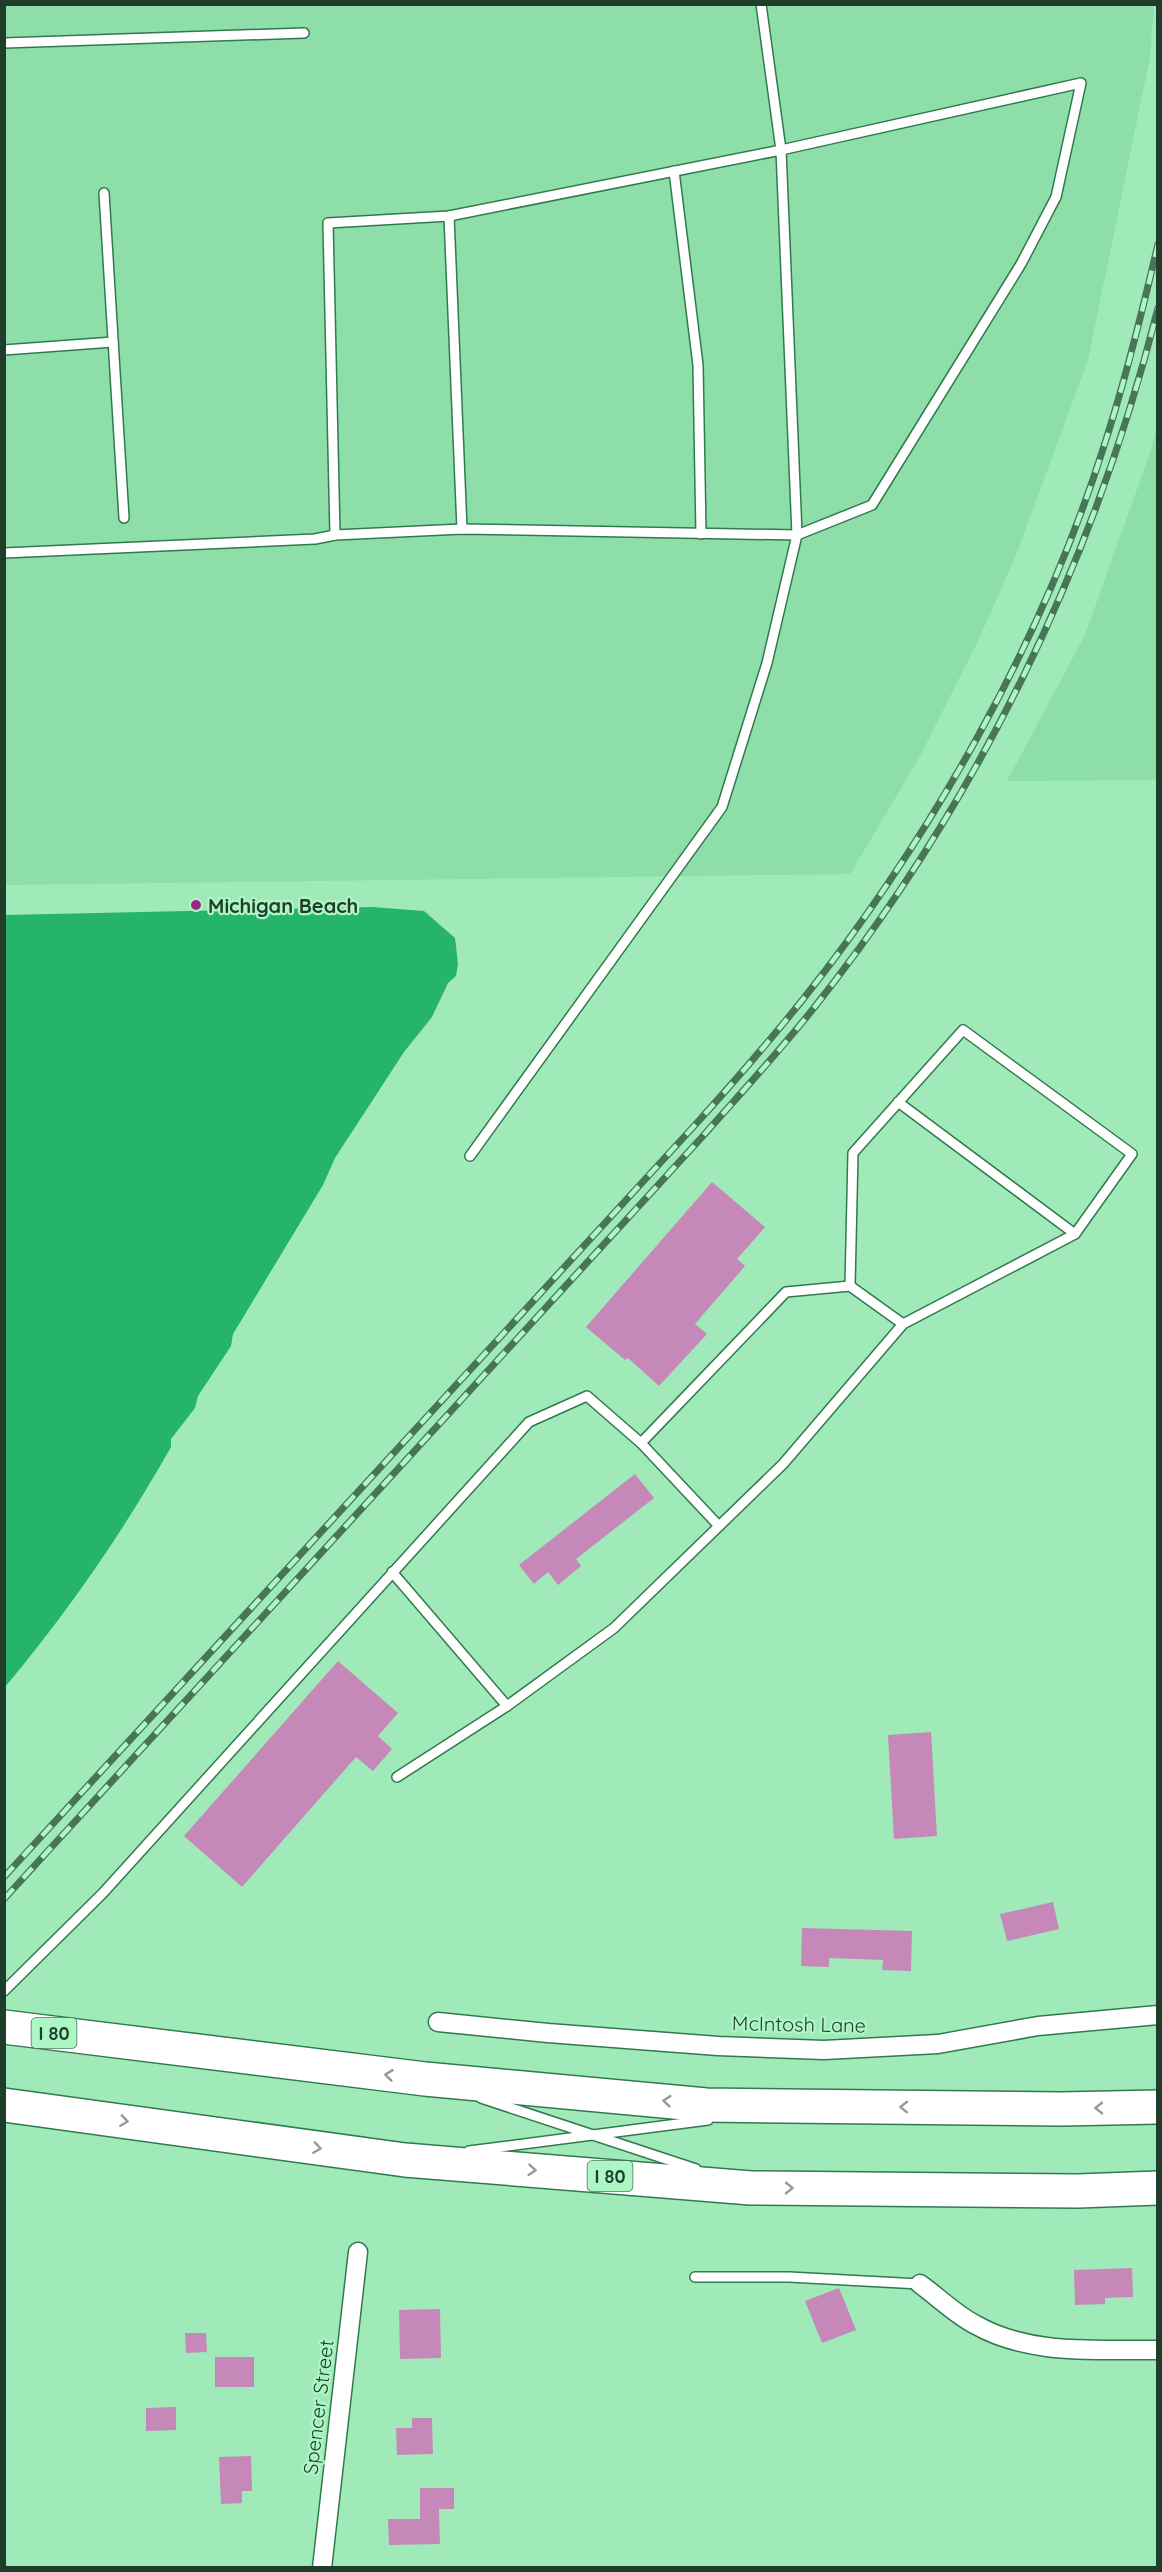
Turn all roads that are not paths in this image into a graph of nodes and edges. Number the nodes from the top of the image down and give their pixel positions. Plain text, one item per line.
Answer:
1 (761, 4) edge
2 (304, 33) dead end
3 (4, 43) edge
4 (781, 150) junction
5 (674, 171) junction
6 (104, 193) dead end
7 (449, 216) junction
8 (113, 342) junction
9 (4, 350) edge
10 (124, 518) dead end
11 (462, 529) junction
12 (701, 534) junction
13 (335, 535) junction
14 (797, 536) junction
15 (4, 553) edge
16 (898, 1102) junction
17 (470, 1156) dead end
18 (1075, 1234) junction
19 (850, 1286) junction
20 (903, 1324) junction
21 (641, 1443) junction
22 (719, 1526) junction
23 (392, 1572) junction
24 (507, 1706) junction
25 (397, 1776) dead end
26 (4, 1991) edge
27 (1158, 2015) edge
28 (438, 2022) dead end
29 (4, 2027) edge
30 (425, 2079) junction
31 (4, 2105) edge
32 (812, 2106) junction
33 (1158, 2107) edge
34 (731, 2116) dead end
35 (719, 2118) dead end
36 (592, 2135) junction
37 (464, 2152) dead end
38 (452, 2154) dead end
39 (405, 2160) junction
40 (751, 2188) junction
41 (1158, 2188) edge
42 (358, 2252) dead end
43 (694, 2277) dead end
44 (920, 2284) joint
45 (1158, 2350) edge
46 (322, 2568) edge

1 - 4 lane
2 - 3 lane
4 - 5 lane
4 - 14 lane
4 - 14 lane
5 - 7 lane
5 - 12 lane
6 - 8 lane
7 - 11 lane
7 - 13 lane
8 - 9 lane
8 - 10 lane
11 - 12 lane
11 - 13 lane
12 - 14 lane
13 - 15 lane
14 - 17 lane
16 - 18 lane
16 - 18 lane
16 - 19 lane
18 - 20 lane
19 - 20 lane
19 - 21 lane
20 - 22 lane
21 - 22 lane
21 - 23 lane
22 - 24 lane
23 - 24 lane
23 - 26 lane
24 - 25 lane
27 - 28 street, McIntosh Lane
30 -> 29 highway, I 80
32 -> 30 highway, I 80
30 - 36 lane
31 -> 39 highway, I 80
33 -> 32 highway, I 80
32 - 34 lane
35 - 36 lane
36 - 37 lane
36 - 40 lane
38 - 39 lane
39 -> 40 highway, I 80
40 -> 41 highway, I 80
42 - 46 street, Spencer Street
43 - 44 lane
44 - 45 street

